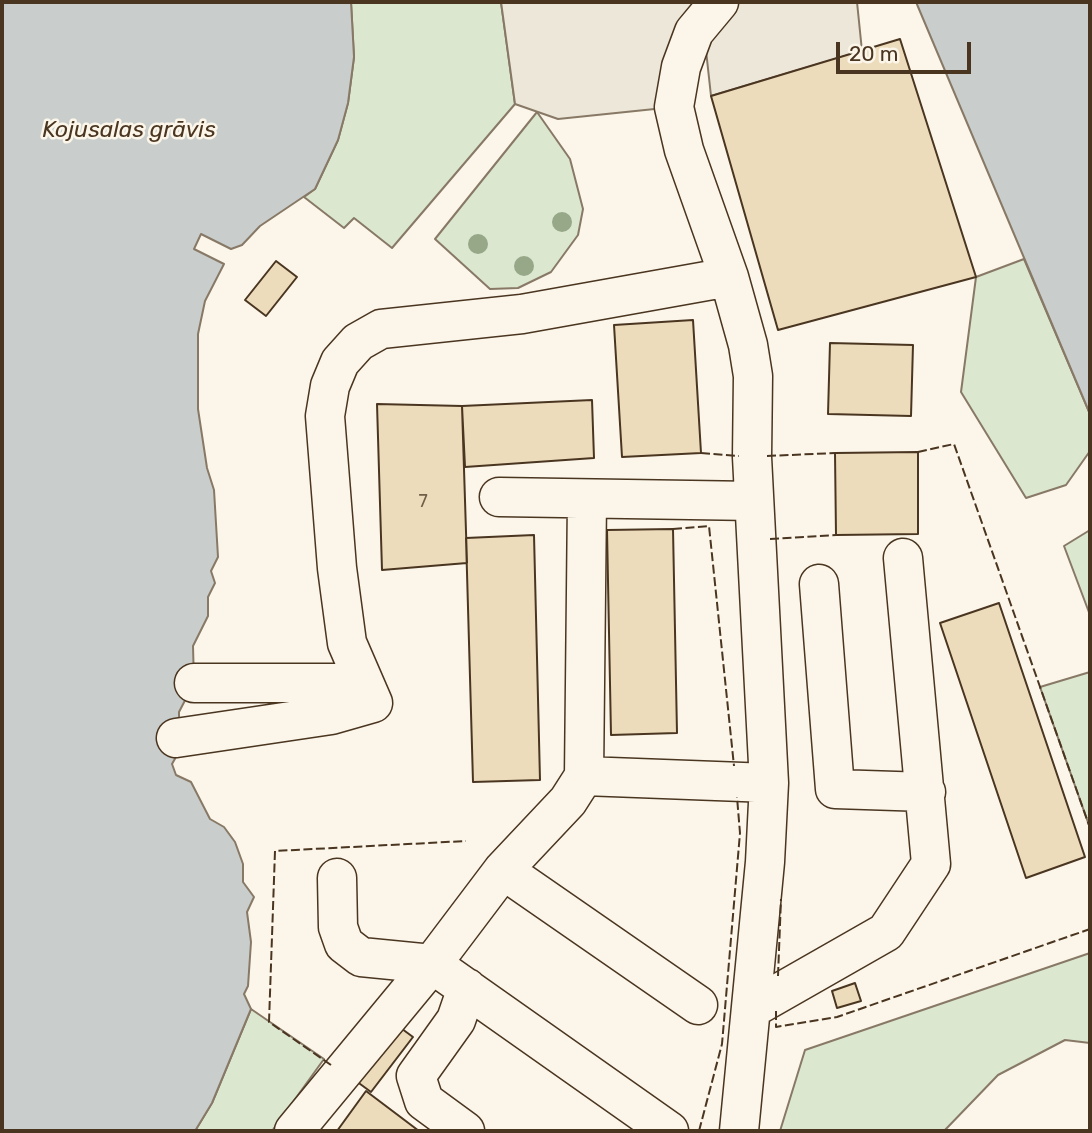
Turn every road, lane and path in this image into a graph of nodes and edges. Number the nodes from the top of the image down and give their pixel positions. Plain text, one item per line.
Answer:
1 (719, 2) edge
2 (729, 277) junction
3 (499, 497) dead end
4 (587, 499) junction
5 (754, 501) junction
6 (903, 558) dead end
7 (819, 584) dead end
8 (194, 683) dead end
9 (364, 683) junction
10 (176, 738) dead end
11 (584, 776) junction
12 (769, 783) junction
13 (926, 792) junction
14 (503, 870) junction
15 (337, 878) dead end
16 (432, 964) junction
17 (467, 988) junction
18 (698, 1005) dead end
19 (751, 1009) junction
20 (294, 1131) edge
21 (465, 1131) edge
22 (669, 1131) edge
23 (739, 1131) edge

1 - 2 street
2 - 5 street
2 - 9 street
3 - 4 street
4 - 5 street
4 - 11 street
5 - 12 street
6 - 13 street
7 - 13 street
8 - 9 street
9 - 10 street
11 - 12 street
11 - 14 street
12 - 19 street
13 - 19 street
14 - 16 street
14 - 18 street
15 - 16 street
16 - 17 street
16 - 20 street
17 - 21 street
17 - 22 street
19 - 23 street

